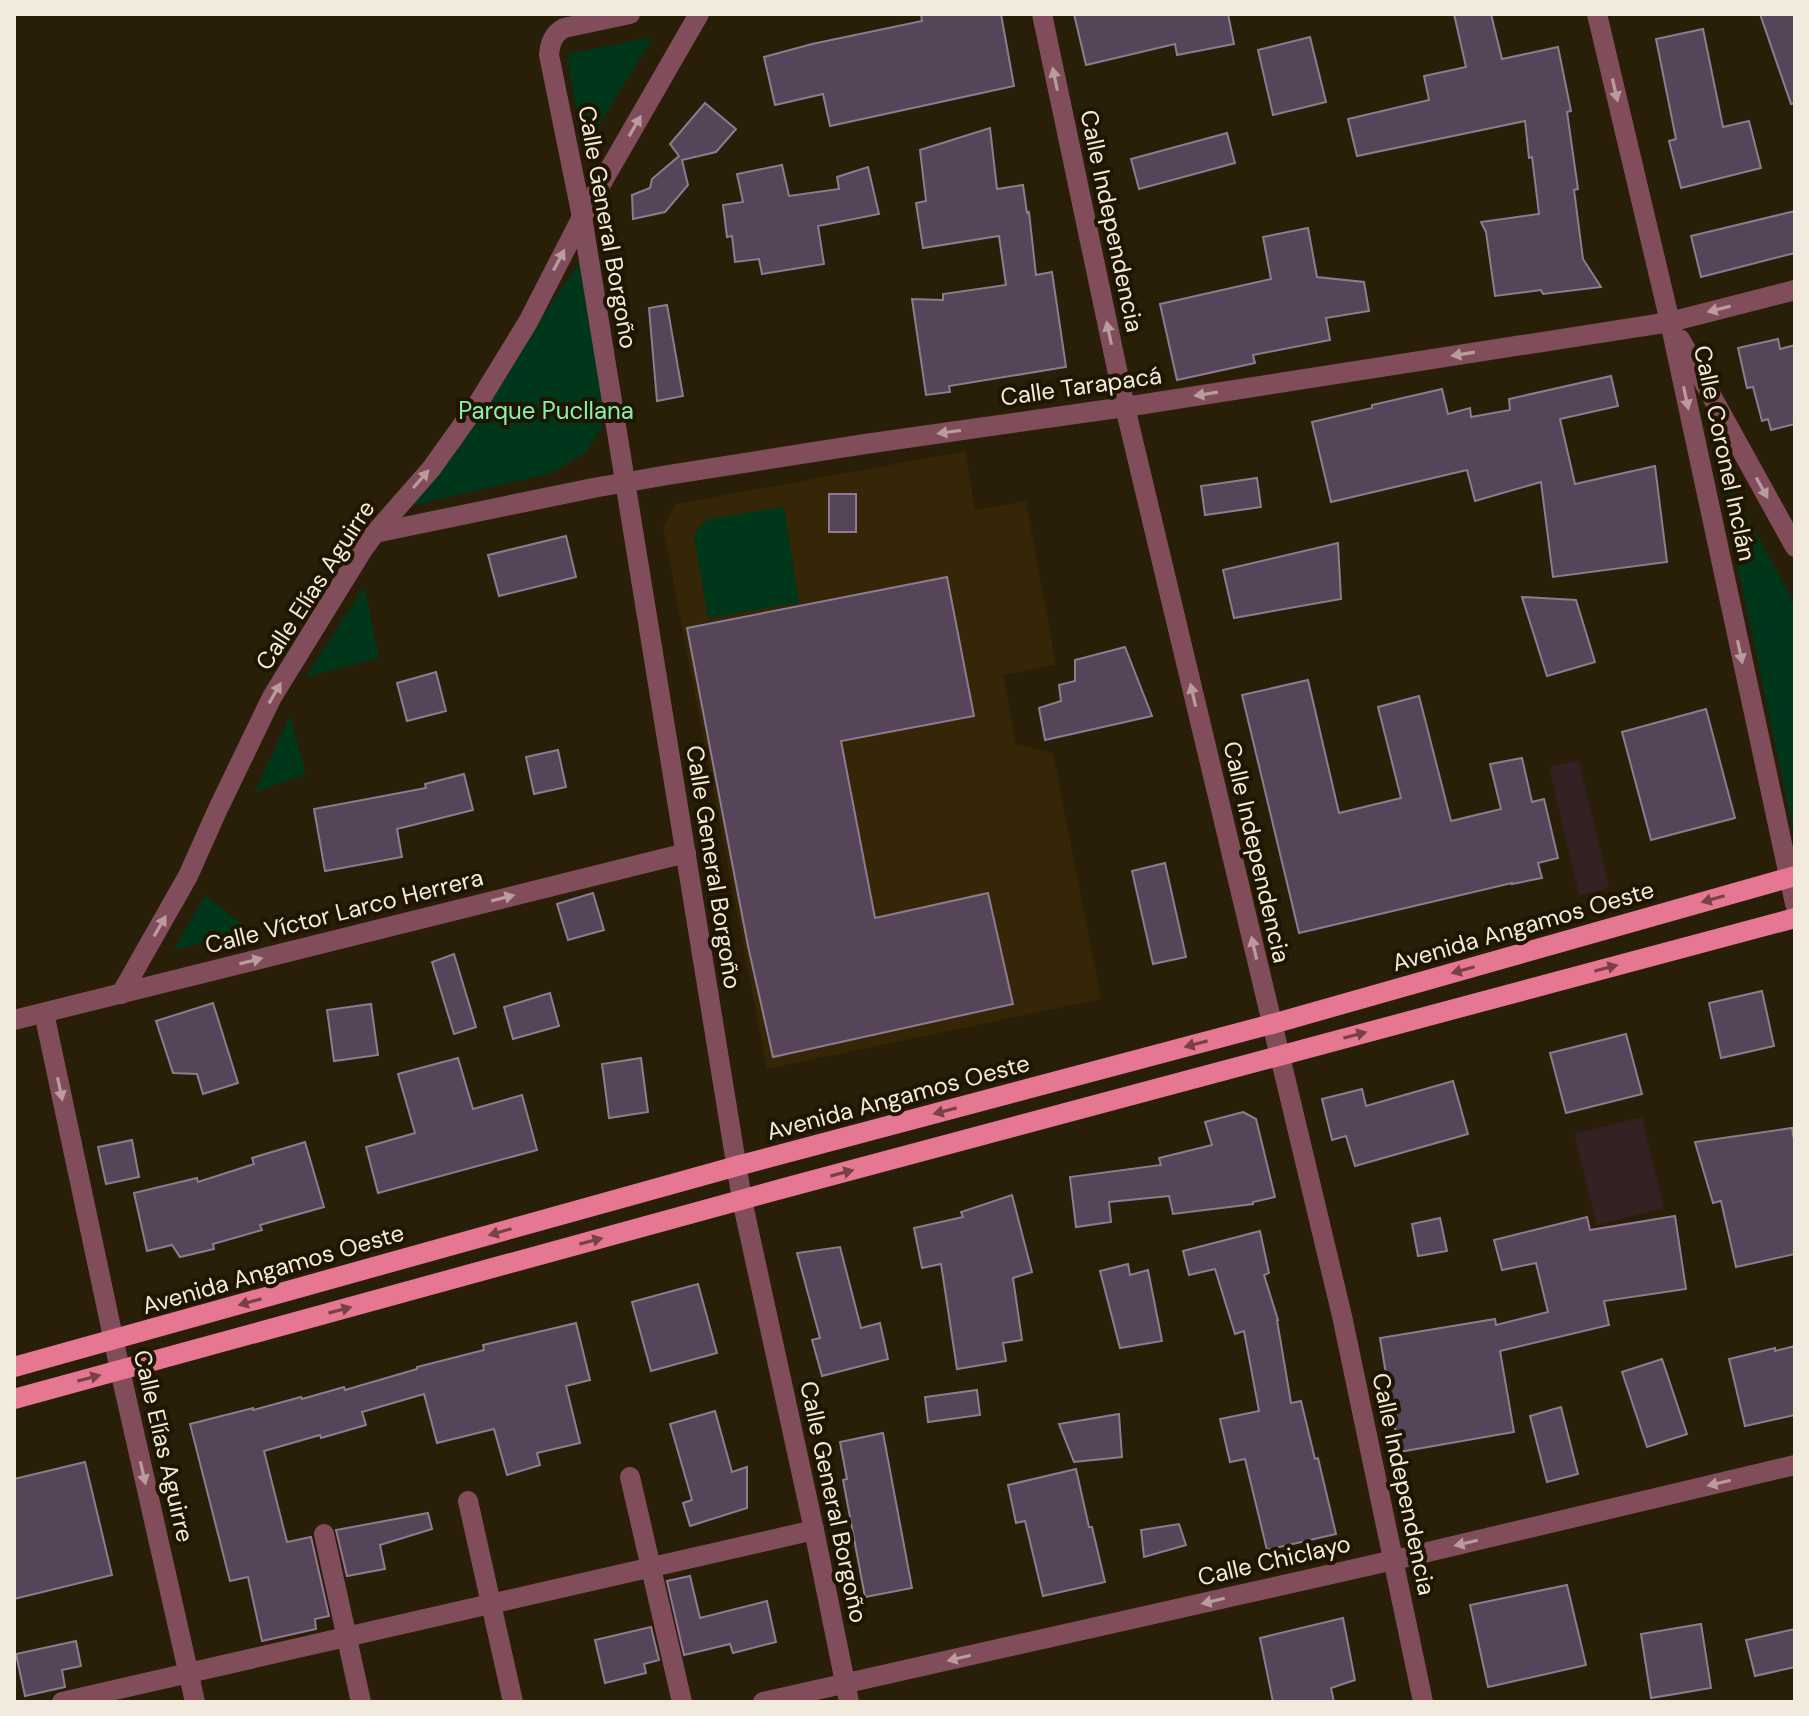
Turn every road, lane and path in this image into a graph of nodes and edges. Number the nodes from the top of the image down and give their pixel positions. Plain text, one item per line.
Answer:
1 (630, 14) edge
2 (699, 14) edge
3 (1042, 14) edge
4 (1597, 14) edge
5 (582, 217) junction
6 (1795, 290) edge
7 (1670, 322) junction
8 (1125, 407) junction
9 (625, 482) junction
10 (375, 533) junction
11 (1795, 547) edge
12 (686, 853) junction
13 (1792, 877) edge
14 (1795, 904) edge
15 (1795, 918) edge
16 (121, 994) junction
17 (44, 1013) junction
18 (14, 1020) edge
19 (1272, 1024) junction
20 (1280, 1055) junction
21 (737, 1166) junction
22 (742, 1200) junction
23 (113, 1340) junction
24 (14, 1367) edge
25 (120, 1370) junction
26 (14, 1399) edge
27 (1795, 1465) edge
28 (630, 1477) dead end
29 (468, 1501) dead end
30 (814, 1530) junction
31 (324, 1534) dead end
32 (1394, 1560) junction
33 (651, 1567) junction
34 (490, 1604) junction
35 (347, 1637) junction
36 (188, 1673) junction
37 (848, 1692) edge
38 (62, 1702) edge
39 (195, 1702) edge
40 (361, 1702) edge
41 (513, 1702) edge
42 (682, 1702) edge
43 (763, 1702) edge
44 (1423, 1702) edge

1 - 5 street, Calle General Borgoño
5 -> 2 street, Calle Elías Aguirre
8 -> 3 street, Calle Independencia
4 -> 7 street, Calle Coronel Inclán
5 - 9 street, Calle General Borgoño
10 -> 5 street, Calle Elías Aguirre
6 -> 7 street, Calle Tarapacá
7 -> 8 street, Calle Tarapacá
7 -> 11 street
7 -> 13 street, Calle Coronel Inclán
8 -> 9 street, Calle Tarapacá
19 -> 8 street, Calle Independencia
9 - 10 street, Calle Tarapacá
9 - 12 street, Calle General Borgoño
16 -> 10 street, Calle Elías Aguirre
16 -> 12 street, Calle Víctor Larco Herrera
12 - 21 street, Calle General Borgoño
13 - 14 street, Calle Coronel Inclán
13 -> 19 main road, Avenida Angamos Oeste
20 -> 15 main road
16 - 17 street, Calle Víctor Larco Herrera
17 - 18 street, Calle Víctor Larco Herrera
17 -> 23 street, Calle Elías Aguirre
19 - 20 street, Calle Independencia
19 -> 21 main road, Avenida Angamos Oeste
22 -> 20 main road
20 - 32 street, Calle Independencia
21 - 22 street, Calle General Borgoño
21 -> 23 main road, Avenida Angamos Oeste
25 -> 22 main road
22 - 30 street, Calle General Borgoño
23 - 24 main road, Avenida Angamos Oeste
23 - 25 street, Calle Elías Aguirre
26 -> 25 main road
25 -> 36 street, Calle Elías Aguirre
27 -> 32 street, Calle Chiclayo
28 - 33 street
29 - 34 street
30 - 33 street
30 - 37 street, Calle General Borgoño
31 - 35 street
32 -> 37 street, Calle Chiclayo
32 - 44 street, Calle Independencia
33 - 34 street
33 - 42 street
34 - 35 street
34 - 41 street
35 - 36 street
35 - 40 street
36 - 38 street
36 - 39 street, Calle Elías Aguirre
37 - 43 street, Calle Chiclayo

